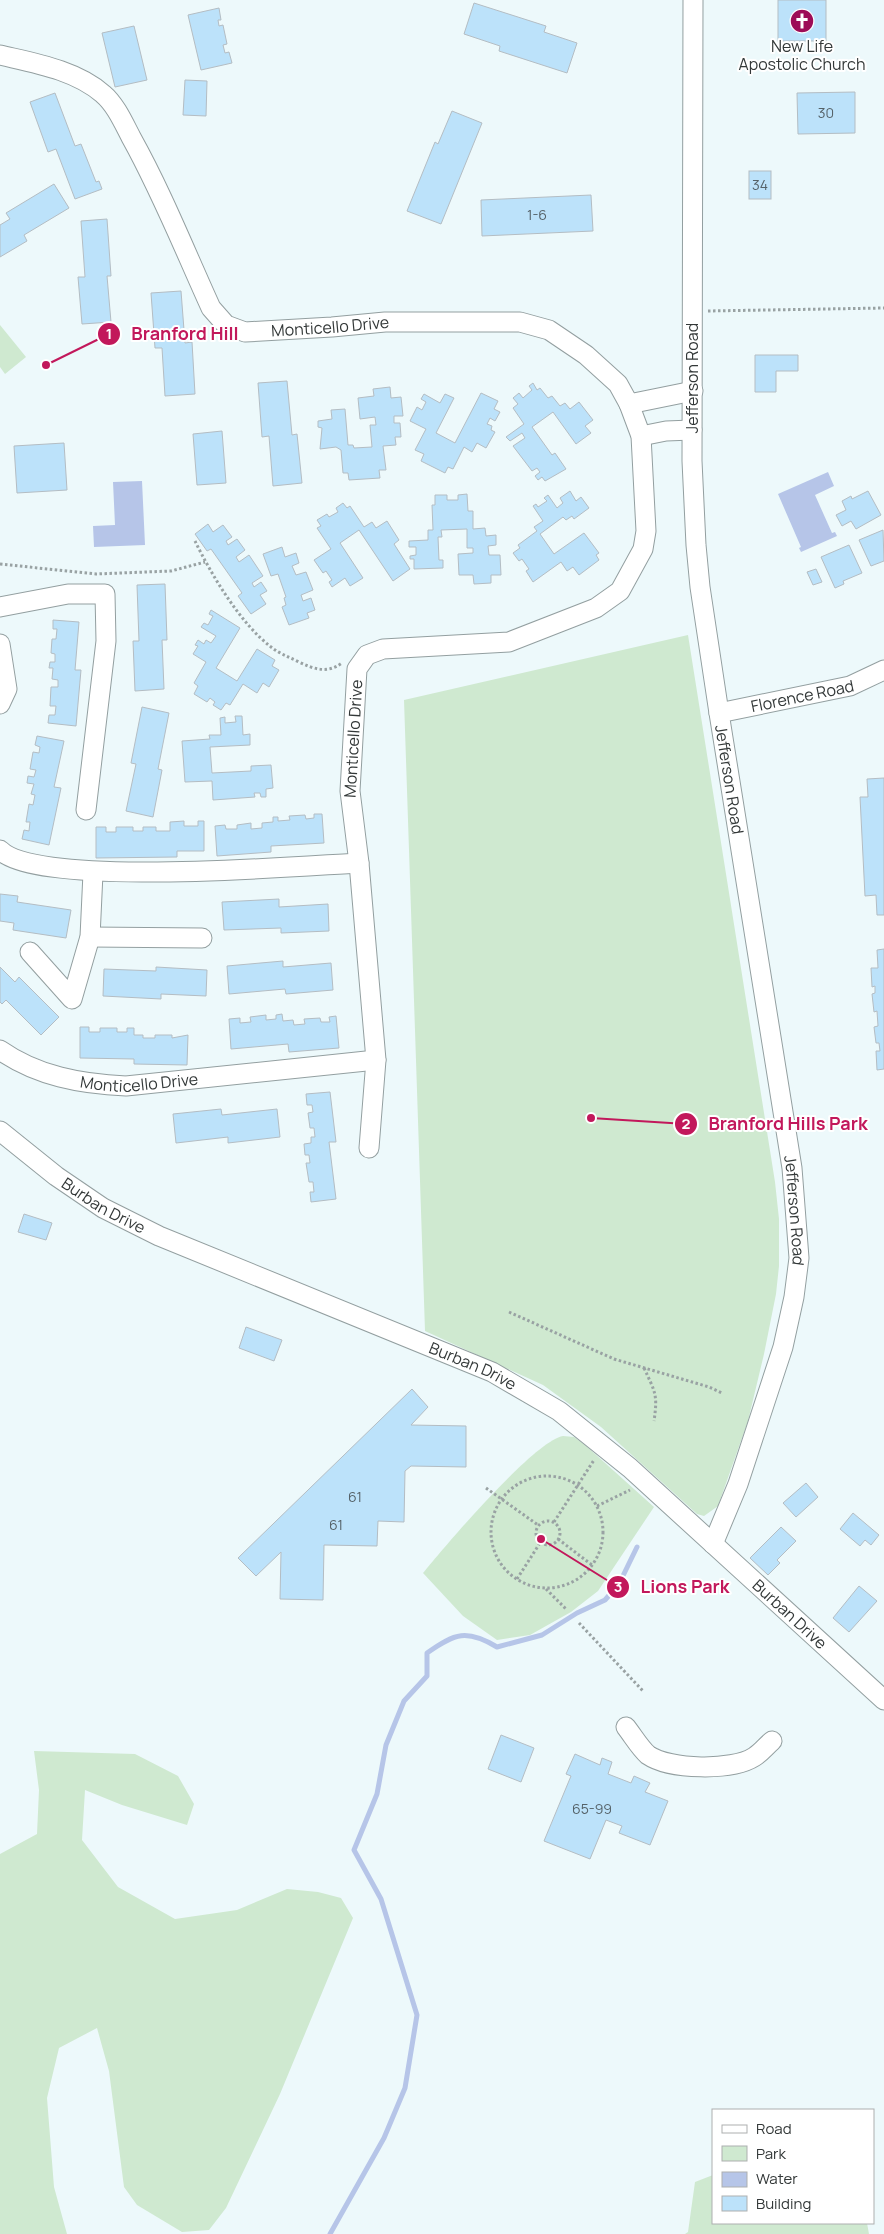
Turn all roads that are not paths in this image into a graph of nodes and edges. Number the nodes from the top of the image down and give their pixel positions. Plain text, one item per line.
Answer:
1 (693, 0) edge
2 (0, 55) edge
3 (692, 391) junction
4 (629, 404) junction
5 (692, 430) junction
6 (640, 436) junction
7 (0, 607) edge
8 (0, 644) edge
9 (884, 670) edge
10 (0, 704) edge
11 (719, 713) junction
12 (86, 810) dead end
13 (0, 850) edge
14 (359, 863) junction
15 (93, 873) junction
16 (90, 937) junction
17 (202, 938) dead end
18 (30, 952) dead end
19 (0, 1050) edge
20 (376, 1060) junction
21 (0, 1131) edge
22 (369, 1148) dead end
23 (712, 1544) junction
24 (884, 1700) edge
25 (626, 1727) dead end
26 (772, 1741) dead end

1 - 3 street, Jefferson Road
2 - 4 street, Monticello Drive
3 - 4 street
3 - 5 street, Jefferson Road
4 - 6 street, Monticello Drive
5 - 6 street
5 - 11 street, Jefferson Road
6 - 14 street, Monticello Drive
7 - 12 street
8 - 10 street
9 - 11 street, Florence Road
11 - 23 street, Jefferson Road
13 - 15 street
14 - 15 street
14 - 20 street, Monticello Drive
15 - 16 street
16 - 17 street
16 - 18 street
19 - 20 street, Monticello Drive
20 - 22 street, Monticello Drive
21 - 23 street, Burban Drive
23 - 24 street, Burban Drive
25 - 26 street

